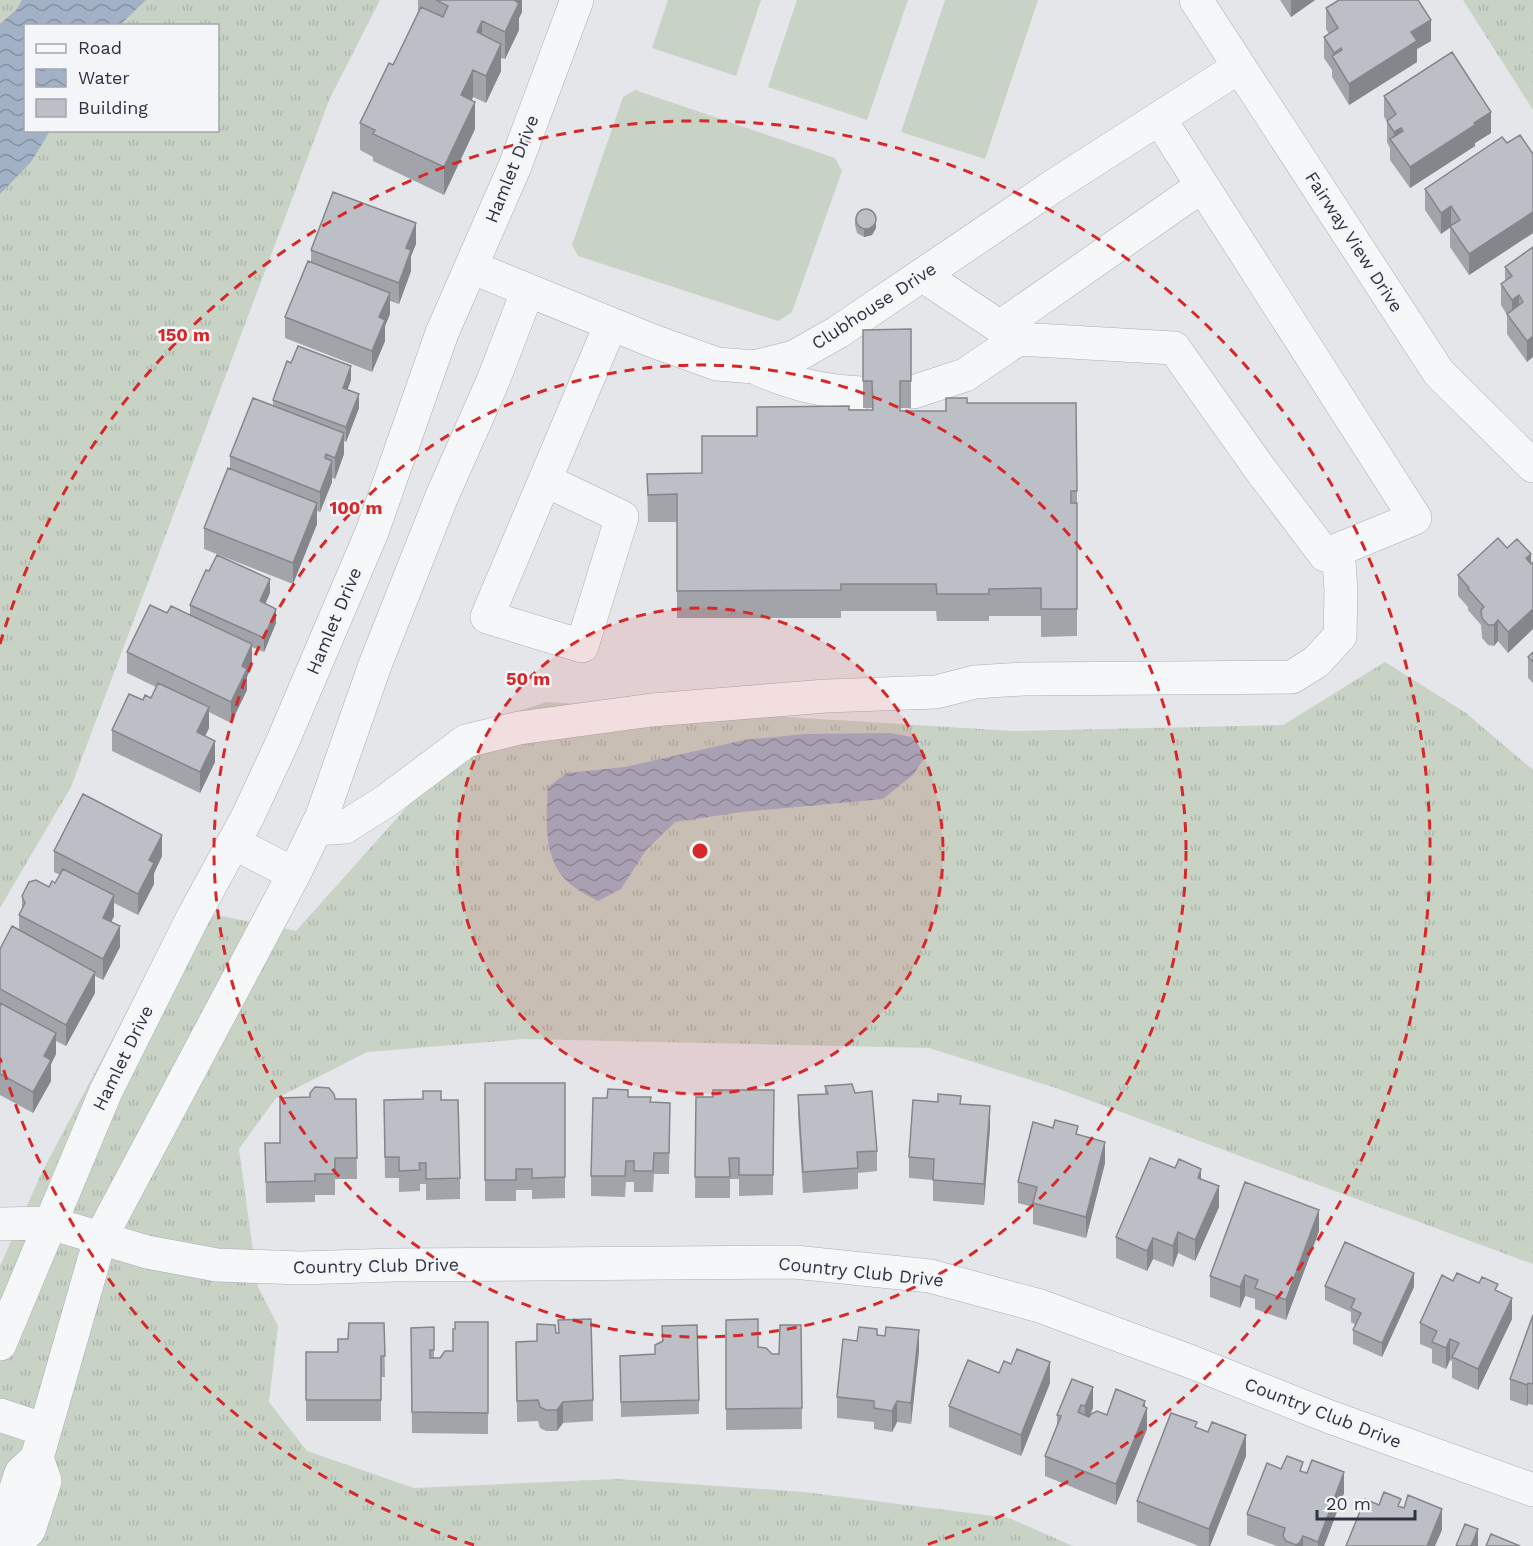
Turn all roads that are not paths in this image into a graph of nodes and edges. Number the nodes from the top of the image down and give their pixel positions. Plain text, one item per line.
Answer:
1 (577, 0) edge
2 (1196, 0) edge
3 (1239, 67) junction
4 (1159, 118) junction
5 (1202, 186) junction
6 (471, 267) junction
7 (922, 275) junction
8 (528, 290) junction
9 (611, 324) junction
10 (1009, 333) junction
11 (754, 367) junction
12 (913, 392) edge
13 (861, 393) edge
14 (1533, 466) edge
15 (545, 480) junction
16 (1338, 550) junction
17 (316, 829) junction
18 (234, 843) junction
19 (294, 874) junction
20 (50, 1223) junction
21 (0, 1224) edge
22 (100, 1239) junction
23 (0, 1344) edge
24 (0, 1415) edge
25 (41, 1444) junction
26 (1533, 1490) edge
27 (12, 1545) edge

1 - 6 street, Hamlet Drive
2 - 3 street, Fairway View Drive
3 - 4 street, Clubhouse Drive
3 - 14 street, Fairway View Drive
4 - 5 street
4 - 7 street, Clubhouse Drive
5 - 10 street
5 - 16 street
6 - 8 street, Clubhouse Drive
6 - 18 street, Hamlet Drive
7 - 10 street
7 - 11 street, Clubhouse Drive
8 - 9 street, Clubhouse Drive
8 - 17 street
9 - 11 street, Clubhouse Drive
9 - 15 street
10 - 12 street
10 - 16 street
11 - 13 street
15 - 15 street
16 - 17 street
17 - 19 street
18 - 19 street
18 - 20 street, Hamlet Drive
19 - 22 street
20 - 21 street, Country Club Drive
20 - 22 street, Country Club Drive
20 - 23 street, Hamlet Drive
22 - 25 street
22 - 26 street, Country Club Drive
24 - 25 street
25 - 27 street

